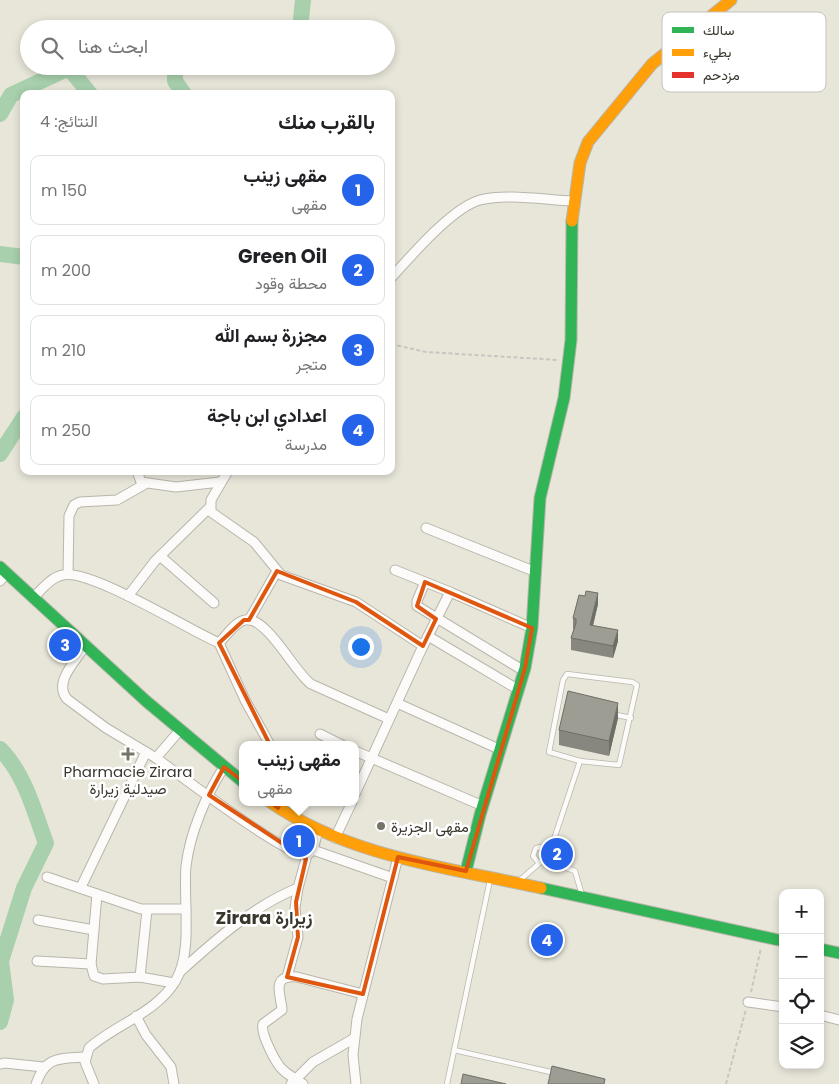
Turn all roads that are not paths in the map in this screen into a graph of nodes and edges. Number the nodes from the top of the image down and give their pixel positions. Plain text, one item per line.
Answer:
1 (731, 0) edge
2 (716, 12) edge
3 (662, 56) edge
4 (573, 201) junction
5 (395, 274) edge
6 (137, 475) edge
7 (225, 475) edge
8 (220, 482) junction
9 (145, 484) junction
10 (210, 507) junction
11 (426, 528) dead end
12 (160, 556) junction
13 (276, 570) junction
14 (395, 570) dead end
15 (536, 572) junction
16 (2, 574) edge
17 (68, 574) junction
18 (425, 582) junction
19 (450, 592) junction
20 (128, 596) junction
21 (33, 598) junction
22 (214, 603) dead end
23 (436, 619) junction
24 (249, 620) junction
25 (532, 628) junction
26 (428, 636) junction
27 (219, 644) junction
28 (85, 646) junction
29 (423, 646) junction
30 (524, 671) junction
31 (519, 690) junction
32 (397, 703) junction
33 (558, 703) junction
34 (568, 705) edge
35 (604, 712) edge
36 (631, 718) junction
37 (390, 720) junction
38 (180, 730) junction
39 (320, 734) dead end
40 (268, 741) edge
41 (334, 741) edge
42 (501, 750) junction
43 (146, 752) junction
44 (359, 753) edge
45 (156, 758) junction
46 (372, 759) junction
47 (580, 760) junction
48 (224, 767) junction
49 (239, 779) edge
50 (359, 786) edge
51 (209, 795) junction
52 (279, 806) edge
53 (350, 806) edge
54 (483, 806) junction
55 (318, 830) junction
56 (335, 838) junction
57 (310, 853) junction
58 (398, 857) junction
59 (538, 862) junction
60 (466, 871) junction
61 (491, 876) junction
62 (47, 877) dead end
63 (393, 878) junction
64 (518, 882) junction
65 (80, 887) junction
66 (298, 888) junction
67 (97, 894) junction
68 (582, 897) junction
69 (186, 908) junction
70 (147, 910) junction
71 (38, 920) dead end
72 (94, 930) junction
73 (779, 940) edge
74 (824, 950) edge
75 (839, 953) edge
76 (38, 961) dead end
77 (91, 964) junction
78 (179, 972) junction
79 (140, 977) junction
80 (287, 977) junction
81 (174, 983) junction
82 (363, 994) junction
83 (748, 1002) dead end
84 (779, 1006) edge
85 (136, 1016) junction
86 (824, 1016) edge
87 (839, 1020) edge
88 (353, 1039) junction
89 (454, 1050) junction
90 (85, 1057) junction
91 (0, 1064) edge
92 (43, 1067) junction
93 (558, 1073) edge
94 (297, 1082) edge
95 (36, 1084) edge
96 (94, 1084) edge
97 (174, 1084) edge
98 (356, 1084) edge
99 (447, 1084) edge

1 - 2 street
3 - 4 street
4 - 5 street
4 - 15 street
6 - 9 street
7 - 8 street
8 - 9 street
8 - 10 street
9 - 17 street
10 - 12 street
10 - 13 street
11 - 15 street
12 - 20 street
12 - 22 street
13 - 24 street
13 - 29 street
14 - 18 street
15 - 25 street
16 - 21 street
17 - 20 street
17 - 21 street
18 - 19 street
18 - 23 street
19 - 23 street
19 - 25 street
20 - 27 street
21 - 28 street
23 - 26 street
23 - 30 street
24 - 27 street
24 - 37 street
25 - 30 street
26 - 29 street
26 - 31 street
27 - 40 street
28 - 38 street
28 - 43 street
29 - 32 street
30 - 31 street
31 - 42 street
32 - 37 street
32 - 42 street
33 - 34 lane
33 - 36 lane
33 - 47 lane
35 - 36 lane
36 - 47 lane
37 - 46 street
38 - 45 street
38 - 48 street
39 - 41 street
42 - 54 street
43 - 45 street
43 - 65 street
44 - 46 street
45 - 51 street
46 - 50 street
46 - 54 street
47 - 59 lane
48 - 49 street
48 - 51 street
51 - 57 street
51 - 69 street
52 - 55 street
53 - 56 street
54 - 60 street
55 - 56 street
55 - 57 street
56 - 58 street
57 - 63 street
57 - 66 street
58 - 60 street
58 - 63 street
59 - 64 lane
59 - 68 lane
60 - 61 street
61 - 64 street
61 - 89 lane
62 - 65 street
63 - 82 street
64 - 68 street
65 - 67 street
66 - 78 street
66 - 80 street
67 - 70 street
67 - 72 street
68 - 73 street
69 - 70 street
69 - 78 street
70 - 79 street
71 - 72 street
72 - 77 street
74 - 75 street
76 - 77 street
77 - 79 street
78 - 81 street
79 - 81 street
80 - 82 street
80 - 94 street
81 - 85 street
82 - 88 street
83 - 84 street
85 - 90 street
85 - 97 street
86 - 87 street
88 - 94 street
88 - 98 street
89 - 93 lane
89 - 99 lane
90 - 92 street
90 - 96 street
91 - 92 street
92 - 95 street

